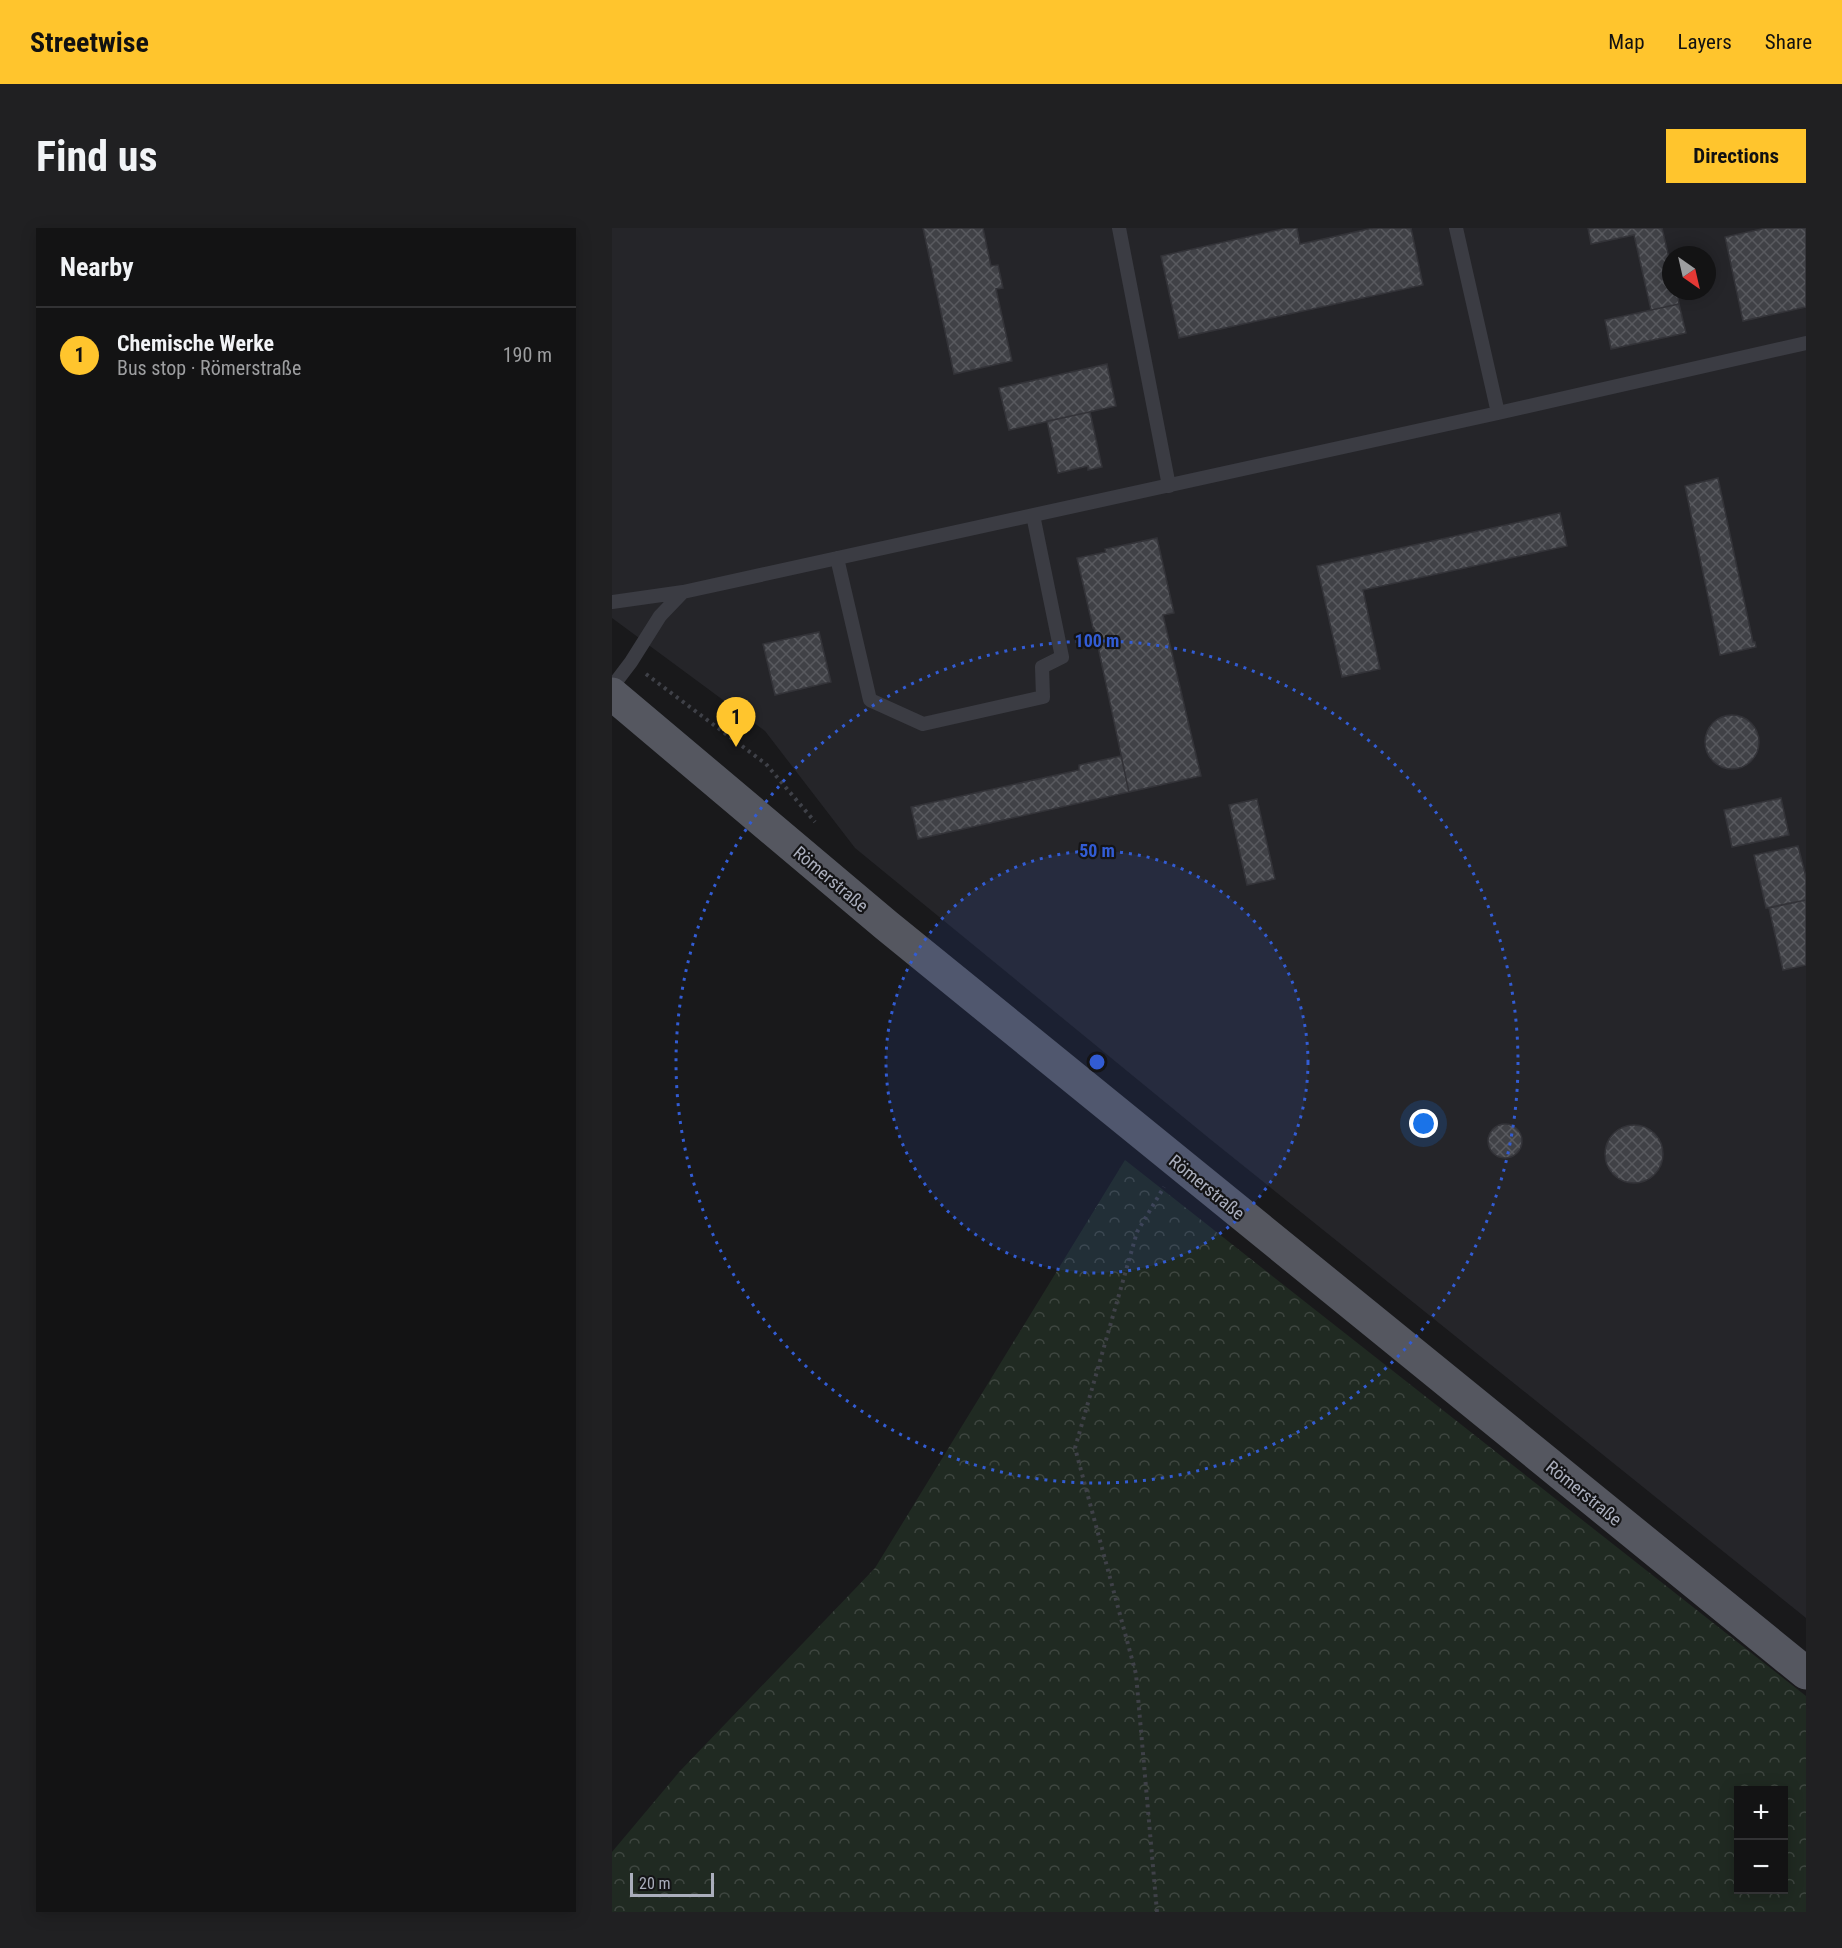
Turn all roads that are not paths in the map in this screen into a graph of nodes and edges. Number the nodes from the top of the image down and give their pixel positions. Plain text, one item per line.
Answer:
1 (1119, 228) edge
2 (1456, 228) edge
3 (1806, 343) edge
4 (1498, 413) junction
5 (1168, 486) junction
6 (1034, 515) junction
7 (837, 558) junction
8 (683, 592) junction
9 (612, 602) edge
10 (612, 687) edge
11 (612, 694) edge
12 (1806, 1673) edge

1 - 5 lane
2 - 4 lane
3 - 4 lane
4 - 5 lane
5 - 6 lane
6 - 7 lane
6 - 7 lane
7 - 8 lane
8 - 9 lane
8 - 10 lane
11 - 12 main road, Römerstraße

